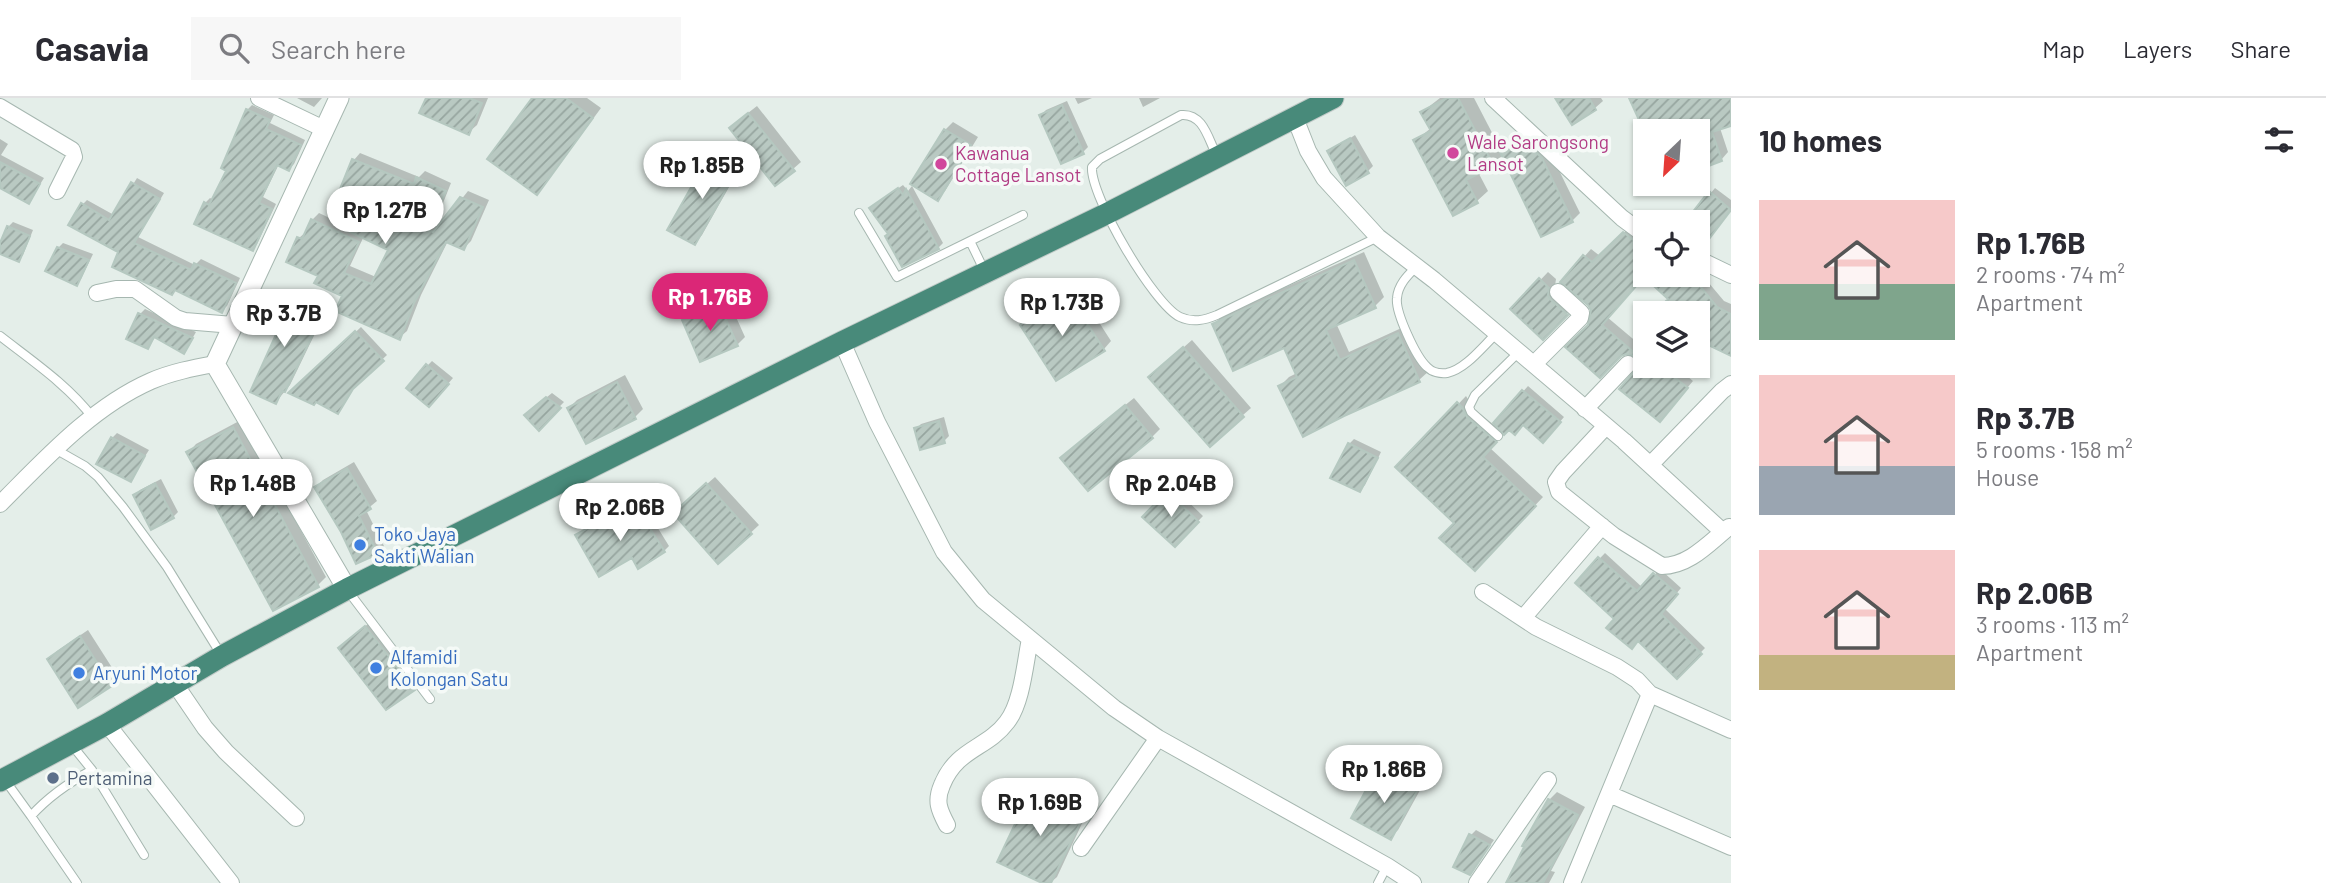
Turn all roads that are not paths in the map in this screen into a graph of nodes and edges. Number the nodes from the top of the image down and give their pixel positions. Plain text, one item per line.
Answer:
1 (259, 98) edge
2 (338, 98) edge
3 (1333, 98) edge
4 (1493, 98) edge
5 (0, 107) edge
6 (1295, 118) junction
7 (324, 129) junction
8 (1218, 158) junction
9 (57, 191) dead end
10 (859, 213) dead end
11 (1106, 214) junction
12 (1023, 215) dead end
13 (1633, 226) edge
14 (1378, 237) junction
15 (970, 241) junction
16 (1710, 265) edge
17 (1416, 267) junction
18 (985, 272) junction
19 (1731, 275) edge
20 (1558, 292) dead end
21 (97, 293) dead end
22 (233, 325) junction
23 (1497, 333) junction
24 (0, 335) edge
25 (842, 342) junction
26 (1519, 352) junction
27 (215, 364) junction
28 (1534, 364) junction
29 (1628, 364) dead end
30 (1731, 384) edge
31 (1585, 409) junction
32 (93, 418) junction
33 (1606, 426) junction
34 (1498, 436) dead end
35 (55, 449) junction
36 (1650, 466) junction
37 (0, 505) edge
38 (1602, 526) junction
39 (1727, 529) edge
40 (346, 589) junction
41 (1483, 592) dead end
42 (1523, 618) junction
43 (1030, 639) junction
44 (222, 656) junction
45 (175, 684) junction
46 (1650, 694) junction
47 (430, 699) dead end
48 (107, 724) junction
49 (1731, 730) edge
50 (1158, 738) junction
51 (71, 744) junction
52 (92, 770) junction
53 (2, 780) edge
54 (1548, 780) dead end
55 (1609, 794) junction
56 (31, 816) junction
57 (296, 818) dead end
58 (947, 825) dead end
59 (1731, 846) edge
60 (1082, 848) dead end
61 (144, 855) dead end
62 (1387, 866) junction
63 (77, 883) edge
64 (231, 883) edge
65 (1378, 883) edge
66 (1413, 883) edge
67 (1477, 883) edge
68 (1573, 883) edge

1 - 7 street
2 - 7 street
3 - 6 highway
4 - 13 street
5 - 9 street
6 - 8 highway
6 - 14 street
7 - 22 street
8 - 11 highway
8 - 11 lane
10 - 15 lane
11 - 14 lane
11 - 18 highway
12 - 15 lane
14 - 17 street
15 - 18 lane
16 - 19 street
17 - 23 street
17 - 23 lane
18 - 25 highway
20 - 28 street
21 - 22 street
22 - 27 street
23 - 26 street
24 - 32 lane
25 - 40 highway
25 - 43 street
26 - 28 street
26 - 34 lane
27 - 32 street
27 - 40 street
28 - 31 street
29 - 31 street
30 - 36 street
31 - 33 street
32 - 35 street
33 - 36 street
33 - 38 street
35 - 37 street
35 - 44 lane
36 - 39 street
38 - 39 street
38 - 42 street
40 - 44 highway
40 - 47 lane
41 - 42 street
42 - 46 street
43 - 50 street
43 - 58 street
44 - 45 highway
45 - 48 highway
45 - 57 street
46 - 49 street
46 - 55 street
48 - 51 highway
48 - 64 street
50 - 60 street
50 - 62 street
51 - 52 lane
51 - 53 highway
52 - 56 lane
52 - 61 lane
53 - 56 lane
54 - 67 street
55 - 59 street
55 - 68 street
56 - 63 lane
62 - 65 lane
62 - 66 street

